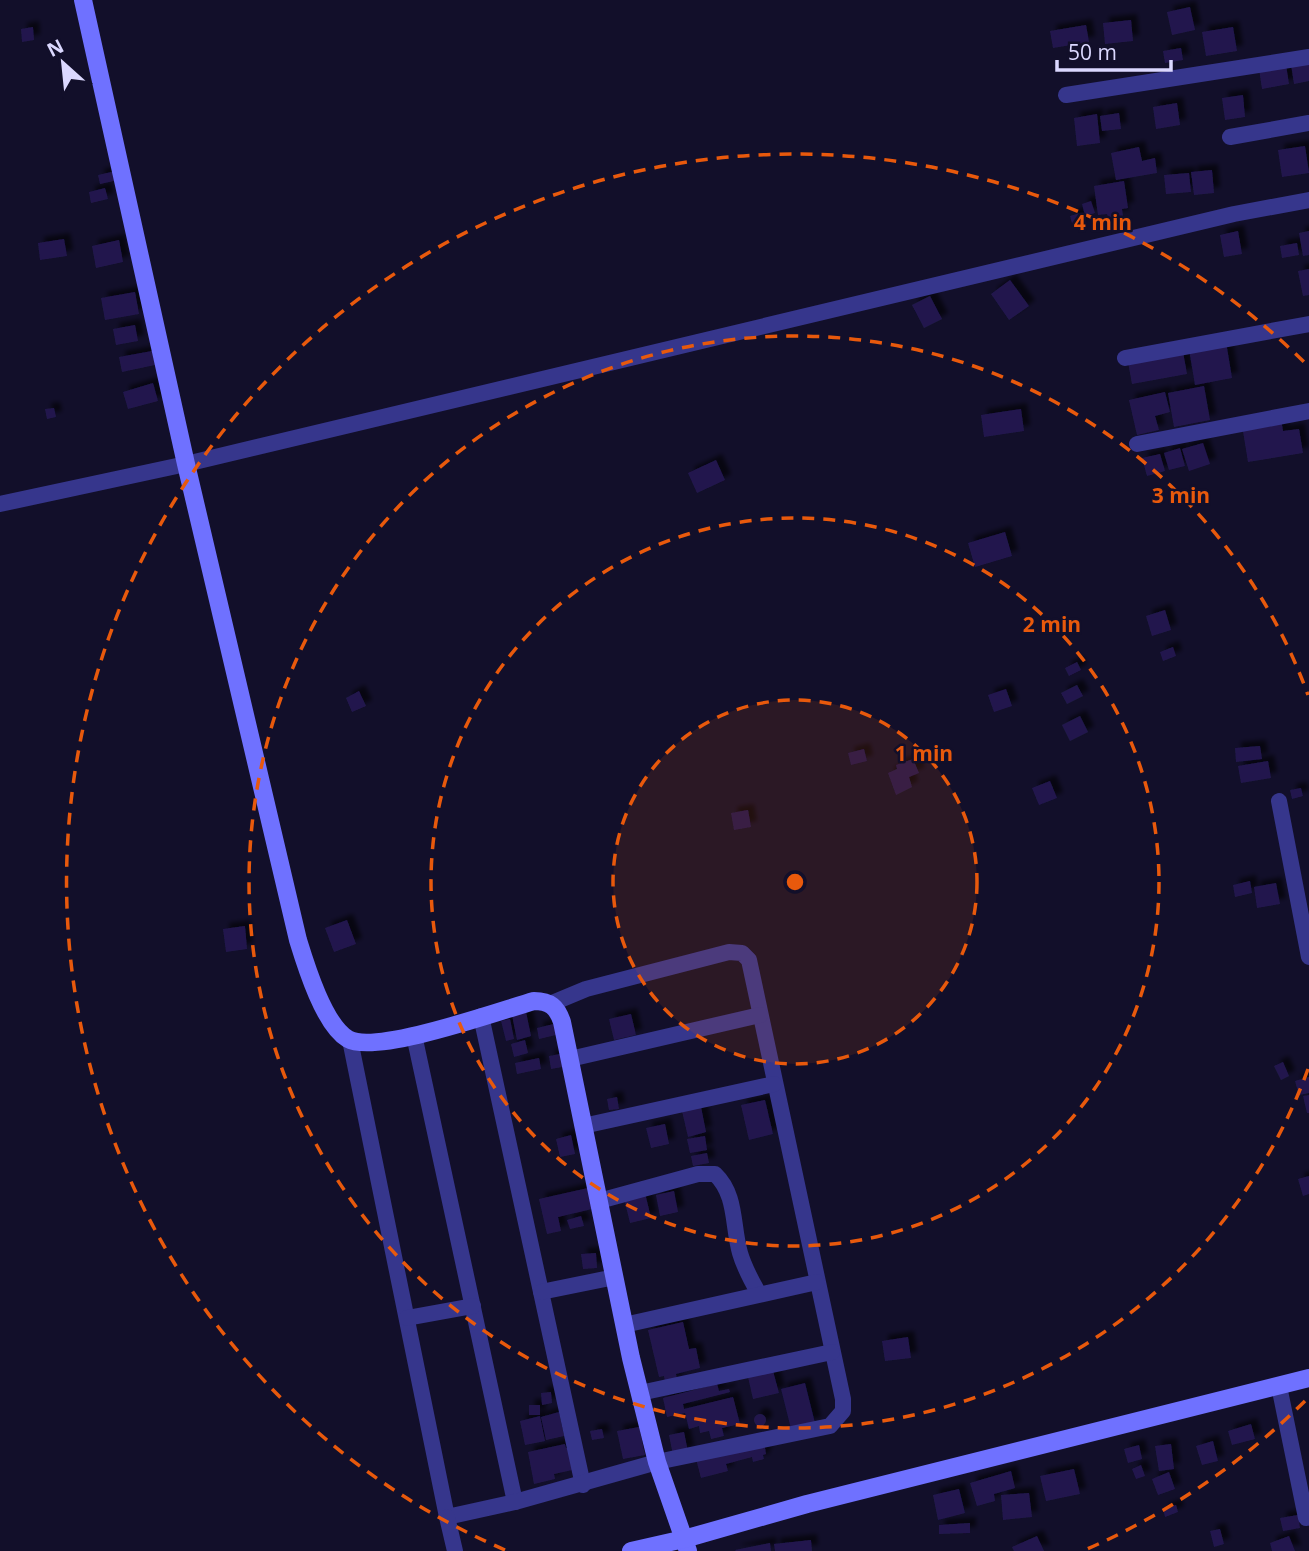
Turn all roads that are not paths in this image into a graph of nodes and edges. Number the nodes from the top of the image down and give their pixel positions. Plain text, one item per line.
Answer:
1 (83, 0) edge
2 (1309, 57) edge
3 (1066, 95) dead end
4 (1309, 123) edge
5 (1230, 137) dead end
6 (1309, 200) edge
7 (1309, 324) edge
8 (1125, 358) dead end
9 (1309, 411) edge
10 (1136, 444) dead end
11 (186, 464) junction
12 (0, 504) edge
13 (1279, 802) dead end
14 (1309, 957) edge
15 (550, 1004) junction
16 (760, 1015) junction
17 (481, 1016) junction
18 (414, 1035) junction
19 (350, 1040) junction
20 (570, 1059) junction
21 (775, 1084) junction
22 (583, 1126) junction
23 (599, 1201) junction
24 (615, 1277) junction
25 (817, 1282) junction
26 (541, 1293) junction
27 (758, 1294) junction
28 (473, 1306) junction
29 (407, 1318) junction
30 (624, 1325) junction
31 (832, 1352) junction
32 (1309, 1378) edge
33 (1279, 1386) junction
34 (640, 1393) junction
35 (657, 1462) junction
36 (583, 1485) junction
37 (515, 1502) junction
38 (447, 1517) junction
39 (1306, 1518) dead end
40 (686, 1545) edge
41 (455, 1551) edge
42 (631, 1551) edge

1 - 11 street
2 - 3 street
4 - 5 street
6 - 11 street
7 - 8 street
9 - 10 street
11 - 12 street
11 - 19 street
13 - 14 street
15 - 16 street
15 - 17 street
15 - 20 street
16 - 20 street
16 - 21 street
17 - 18 street
17 - 26 street
18 - 19 street
18 - 28 street
19 - 29 street
20 - 22 street
21 - 22 street
21 - 25 street
22 - 23 street
23 - 24 street
23 - 27 street
24 - 26 street
24 - 30 street
25 - 27 street
25 - 31 street
26 - 36 street
27 - 30 street
28 - 29 street
28 - 37 street
29 - 38 street
30 - 34 street
31 - 34 street
31 - 35 street
32 - 33 street
33 - 39 street
33 - 40 street
34 - 35 street
35 - 36 street
35 - 40 street
36 - 37 street
37 - 38 street
38 - 41 street
40 - 42 street

